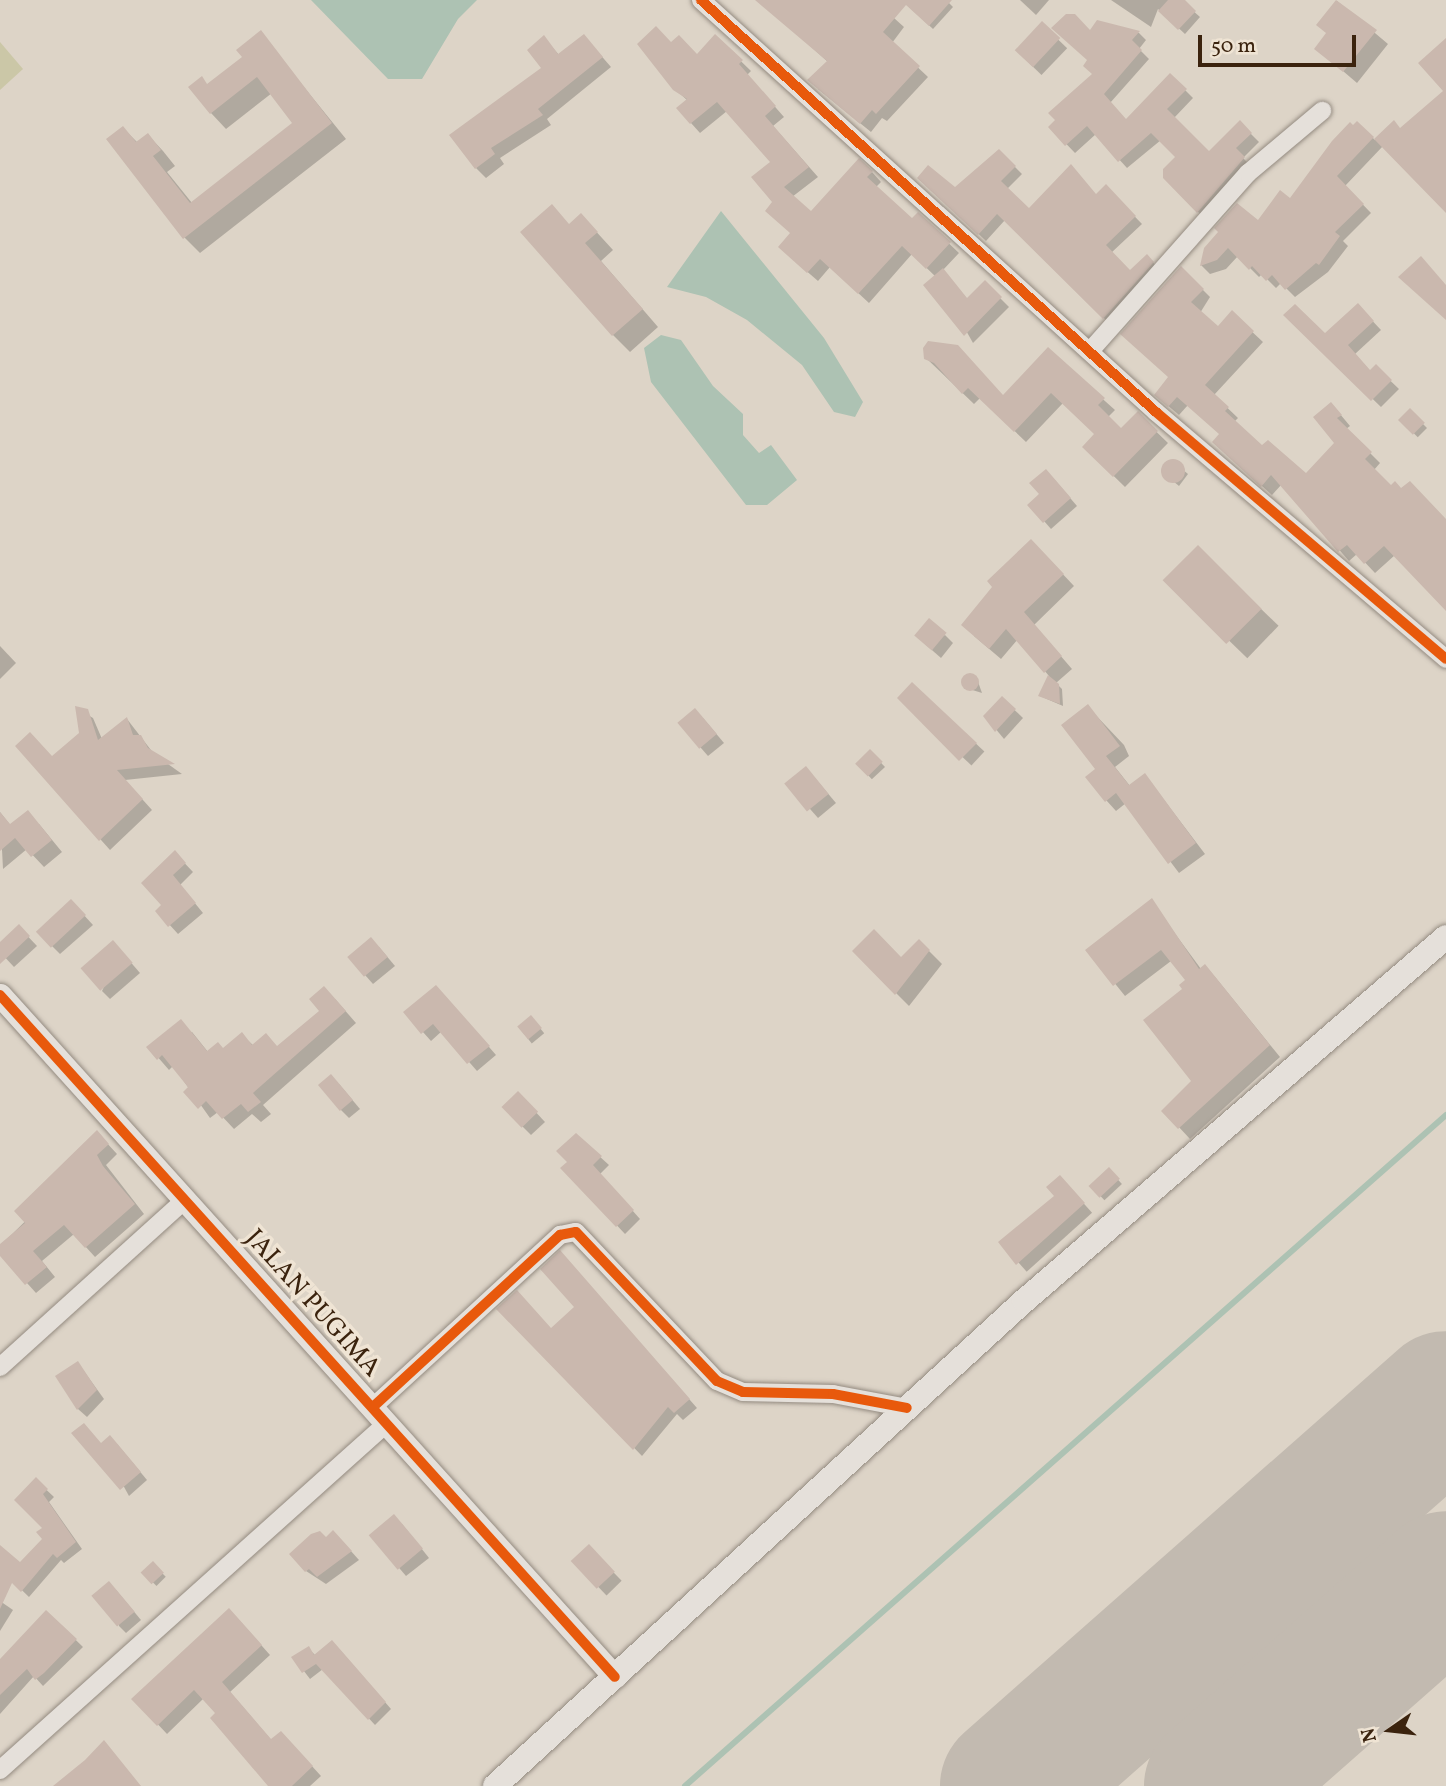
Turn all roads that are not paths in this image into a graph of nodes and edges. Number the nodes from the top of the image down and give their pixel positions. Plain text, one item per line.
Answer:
1 (701, 0) edge
2 (1322, 111) dead end
3 (1090, 351) junction
4 (1446, 659) edge
5 (1446, 937) edge
6 (0, 995) edge
7 (186, 1199) junction
8 (0, 1367) edge
9 (907, 1408) junction
10 (381, 1414) junction
11 (615, 1677) junction
12 (0, 1770) edge
13 (495, 1786) edge

1 - 3 street
2 - 3 street
3 - 4 street
5 - 9 main road
6 - 7 street, JALAN PUGIMA
7 - 8 street
7 - 10 street, JALAN PUGIMA
9 - 10 street
9 - 11 main road
10 - 11 street, JALAN PUGIMA
10 - 12 street
11 - 13 main road

